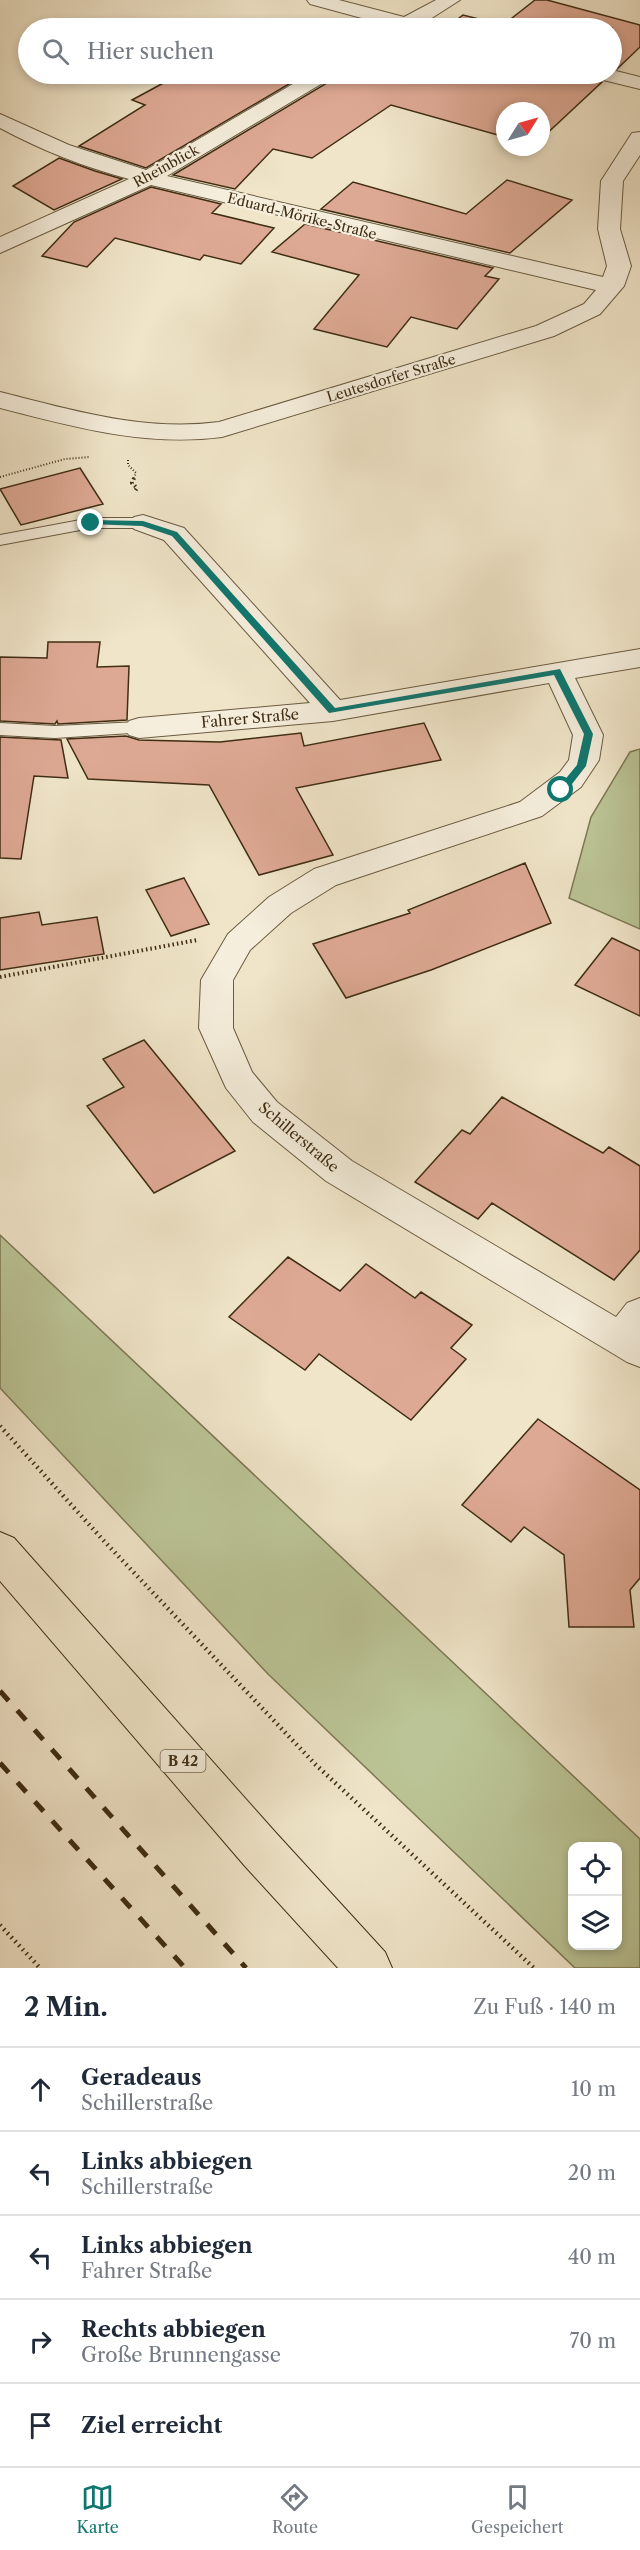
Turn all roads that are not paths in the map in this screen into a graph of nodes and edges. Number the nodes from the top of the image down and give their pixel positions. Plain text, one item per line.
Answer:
1 (317, 0) edge
2 (450, 0) edge
3 (378, 18) edge
4 (423, 18) edge
5 (622, 79) edge
6 (640, 83) edge
7 (307, 84) edge
8 (0, 120) edge
9 (640, 138) edge
10 (147, 178) junction
11 (0, 246) edge
12 (612, 286) junction
13 (0, 400) edge
14 (138, 524) joint
15 (0, 540) edge
16 (640, 658) edge
17 (557, 671) junction
18 (333, 711) junction
19 (140, 728) joint
20 (0, 729) edge
21 (634, 1335) edge
22 (0, 1551) edge
23 (369, 1968) edge

1 - 3 street
2 - 4 street
5 - 6 street
7 - 10 street, Rheinblick
8 - 10 street, Eduard-Mörike-Straße
9 - 12 street
10 - 11 street, Rheinblick
10 - 12 street, Eduard-Mörike-Straße
12 - 13 street, Leutesdorfer Straße
14 - 15 lane
14 - 18 street
16 - 17 street, Fahrer Straße
17 - 18 street, Fahrer Straße
17 - 21 street, Schillerstraße
18 - 19 street, Fahrer Straße
19 - 20 lane, Fahrer Straße
22 - 23 main road, B 42

